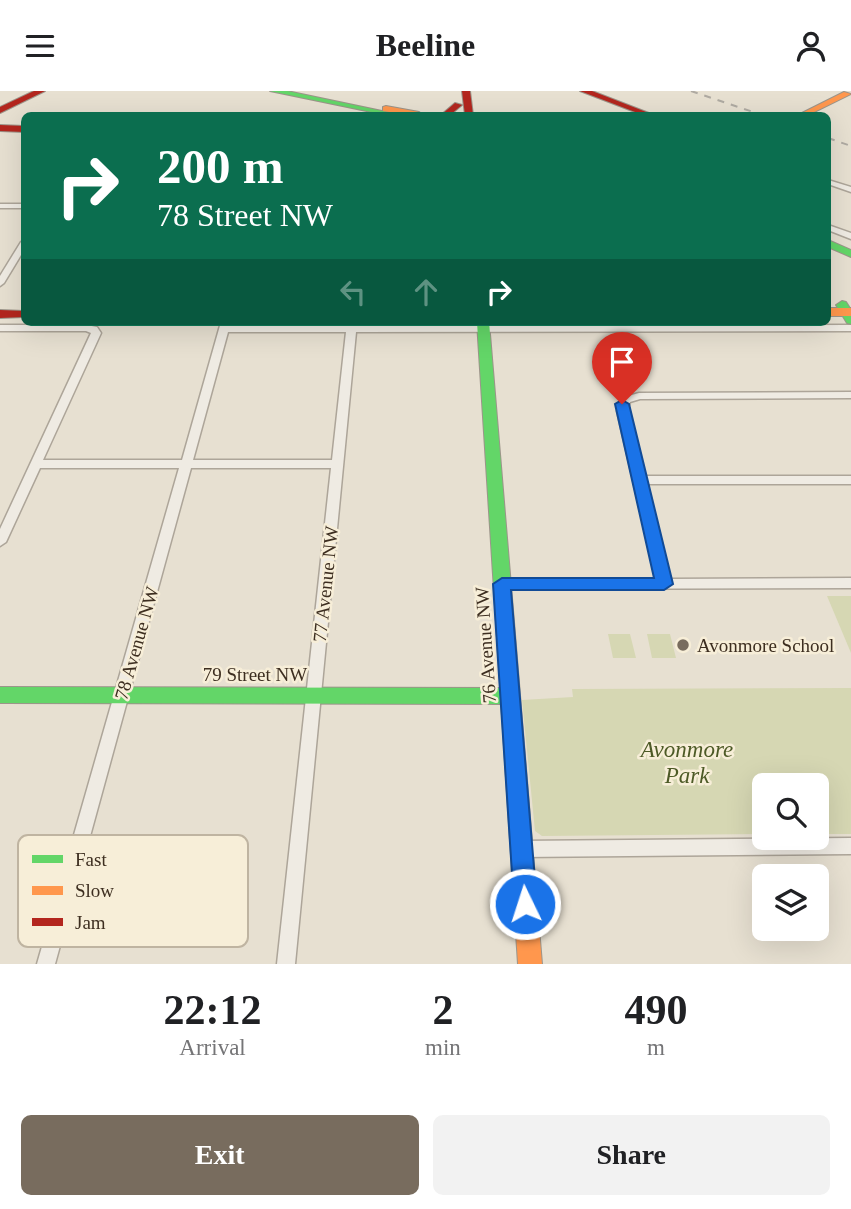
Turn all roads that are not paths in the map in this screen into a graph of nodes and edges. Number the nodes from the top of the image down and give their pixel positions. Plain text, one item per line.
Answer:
1 (20, 91) edge
2 (41, 91) edge
3 (274, 91) edge
4 (298, 91) edge
5 (584, 91) edge
6 (845, 93) edge
7 (0, 101) edge
8 (0, 110) edge
9 (370, 112) edge
10 (404, 112) edge
11 (642, 112) edge
12 (808, 112) edge
13 (0, 128) edge
14 (21, 129) edge
15 (831, 183) edge
16 (851, 190) edge
17 (0, 206) edge
18 (21, 206) edge
19 (831, 228) edge
20 (831, 236) edge
21 (851, 236) edge
22 (831, 243) edge
23 (851, 244) edge
24 (21, 249) edge
25 (851, 251) edge
26 (0, 283) edge
27 (0, 307) edge
28 (21, 307) edge
29 (0, 314) edge
30 (21, 314) edge
31 (225, 326) edge
32 (256, 326) edge
33 (483, 326) edge
34 (0, 328) edge
35 (94, 329) joint
36 (351, 329) junction
37 (851, 395) edge
38 (36, 464) junction
39 (186, 464) junction
40 (337, 464) junction
41 (639, 480) junction
42 (851, 480) edge
43 (0, 542) edge
44 (851, 583) edge
45 (502, 584) junction
46 (664, 584) junction
47 (0, 695) edge
48 (121, 695) junction
49 (314, 695) junction
50 (510, 696) junction
51 (82, 835) edge
52 (851, 846) edge
53 (522, 849) junction
54 (51, 947) edge
55 (46, 964) edge
56 (286, 964) edge
57 (530, 964) edge

1 - 7 main road
2 - 8 main road
3 - 9 main road
4 - 10 main road
5 - 11 main road
6 - 12 main road
13 - 14 main road
15 - 16 street
17 - 18 street
19 - 21 street
20 - 23 main road
22 - 25 main road
24 - 26 street
27 - 28 main road
29 - 30 main road
31 - 39 street, 78 Avenue NW
32 - 36 street
33 - 36 street
33 - 45 main road, 76 Avenue NW
34 - 35 street
35 - 38 street
36 - 40 street, 77 Avenue NW
37 - 41 street
38 - 39 street
38 - 43 street
39 - 40 street
39 - 48 street, 78 Avenue NW
40 - 49 street, 77 Avenue NW
41 - 42 street
41 - 46 street
44 - 46 street
45 - 46 street
45 - 50 main road, 76 Avenue NW
47 - 48 main road, 79 Street NW
48 - 49 main road, 79 Street NW
48 - 51 street, 78 Avenue NW
49 - 50 main road, 79 Street NW
49 - 56 street, 77 Avenue NW
50 - 53 main road, 76 Avenue NW
52 - 53 street
53 - 57 main road, 76 Avenue NW
54 - 55 street, 78 Avenue NW

